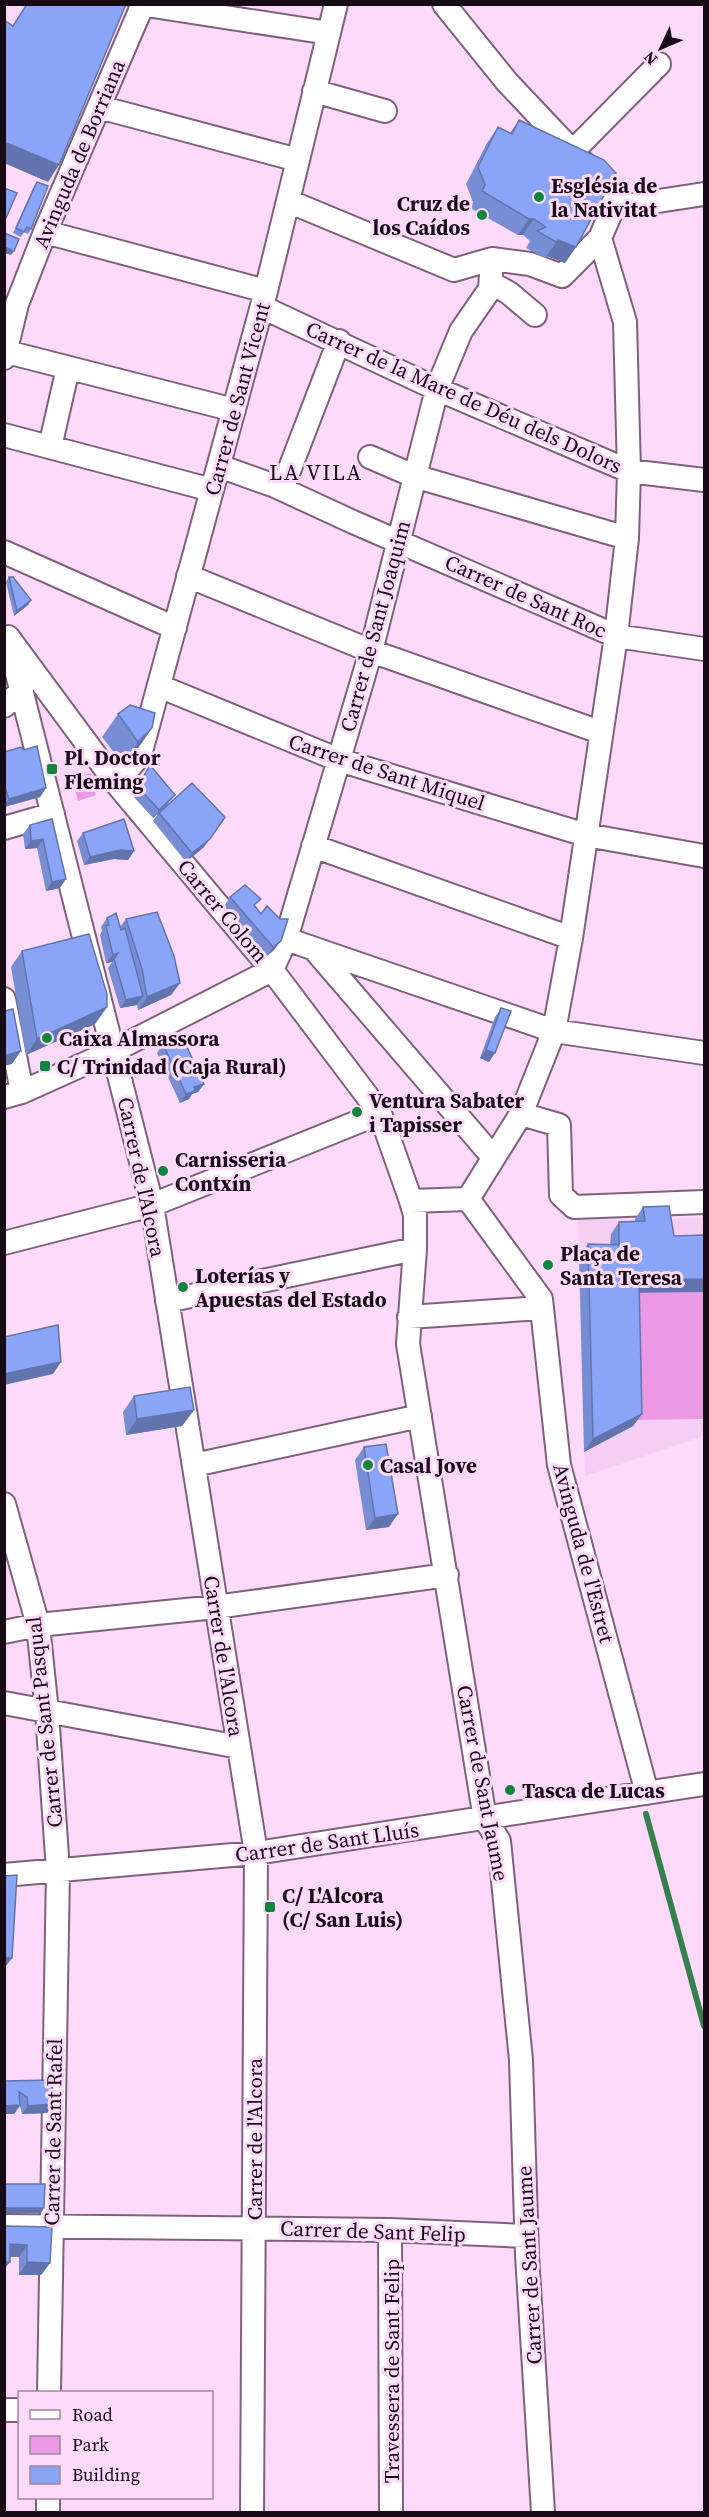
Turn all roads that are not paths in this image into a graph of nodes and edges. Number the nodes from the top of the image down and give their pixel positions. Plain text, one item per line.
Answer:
1 (336, 4) edge
2 (444, 4) edge
3 (142, 5) edge
4 (329, 33) junction
5 (659, 64) dead end
6 (314, 91) junction
7 (99, 107) junction
8 (385, 111) dead end
9 (574, 150) junction
10 (298, 160) junction
11 (705, 194) edge
12 (288, 201) junction
13 (613, 208) junction
14 (45, 232) junction
15 (600, 238) junction
16 (492, 259) junction
17 (491, 286) junction
18 (264, 299) junction
19 (17, 304) junction
20 (535, 315) dead end
21 (4, 325) edge
22 (339, 341) junction
23 (6, 355) edge
24 (68, 368) junction
25 (436, 389) junction
26 (234, 411) junction
27 (4, 435) edge
28 (50, 447) junction
29 (370, 457) dead end
30 (219, 466) junction
31 (629, 471) junction
32 (414, 476) junction
33 (705, 480) edge
34 (282, 489) junction
35 (212, 490) junction
36 (627, 538) junction
37 (399, 540) junction
38 (4, 552) edge
39 (188, 576) junction
40 (175, 628) junction
41 (6, 632) edge
42 (616, 636) junction
43 (705, 649) edge
44 (371, 651) junction
45 (159, 686) junction
46 (22, 691) junction
47 (4, 706) edge
48 (600, 732) junction
49 (339, 760) junction
50 (116, 783) junction
51 (53, 814) junction
52 (4, 828) edge
53 (586, 835) junction
54 (313, 846) junction
55 (705, 856) edge
56 (572, 938) junction
57 (286, 939) junction
58 (314, 949) junction
59 (272, 970) junction
60 (4, 999) edge
61 (554, 1031) junction
62 (113, 1051) junction
63 (705, 1053) edge
64 (13, 1094) edge
65 (380, 1113) junction
66 (521, 1114) junction
67 (493, 1157) junction
68 (468, 1199) junction
69 (411, 1201) junction
70 (705, 1202) edge
71 (152, 1205) junction
72 (4, 1243) edge
73 (415, 1249) junction
74 (168, 1301) junction
75 (541, 1308) junction
76 (409, 1317) junction
77 (420, 1416) junction
78 (194, 1465) junction
79 (4, 1504) edge
80 (447, 1575) junction
81 (216, 1607) junction
82 (38, 1625) junction
83 (4, 1632) edge
84 (4, 1703) edge
85 (47, 1712) junction
86 (239, 1748) junction
87 (705, 1784) edge
88 (647, 1793) junction
89 (485, 1819) junction
90 (256, 1853) junction
91 (58, 1871) junction
92 (4, 1875) edge
93 (4, 2226) edge
94 (52, 2226) junction
95 (254, 2228) junction
96 (390, 2230) junction
97 (526, 2236) junction
98 (49, 2391) edge
99 (252, 2512) edge
100 (392, 2512) edge
101 (543, 2512) edge

1 - 4 street, Carrer de Sant Vicent
2 - 9 street
3 - 4 street
3 - 7 street, Avinguda de Borriana
4 - 6 street, Carrer de Sant Vicent
5 - 9 street
6 - 8 street
6 - 10 street, Carrer de Sant Vicent
7 - 10 street
7 - 14 street, Avinguda de Borriana
9 - 13 street
10 - 12 street, Carrer de Sant Vicent
11 - 13 street
12 - 16 street
12 - 18 street, Carrer de Sant Vicent
13 - 15 street
14 - 18 street, Carrer de la Mare de Déu dels Dolors
14 - 19 street, Avinguda de Borriana
15 - 16 street
15 - 31 street
16 - 17 street
17 - 20 street
17 - 25 street, Carrer de Sant Joaquim
18 - 22 street, Carrer de la Mare de Déu dels Dolors
18 - 26 street, Carrer de Sant Vicent
19 - 21 street, Avinguda de Borriana
19 - 23 street, Avinguda de Borriana
22 - 25 street, Carrer de la Mare de Déu dels Dolors
22 - 34 street
23 - 24 street
24 - 26 street
24 - 28 street
25 - 31 street, Carrer de la Mare de Déu dels Dolors
25 - 32 street, Carrer de Sant Joaquim
26 - 30 street, Carrer de Sant Vicent
27 - 28 street
28 - 35 street
29 - 32 street
30 - 34 street, Carrer de Sant Roc
30 - 35 street, Carrer de Sant Vicent
31 - 33 street, Carrer de la Mare de Déu dels Dolors
31 - 36 street
32 - 36 street
32 - 37 street, Carrer de Sant Joaquim
34 - 37 street, Carrer de Sant Roc
35 - 39 street, Carrer de Sant Vicent
36 - 42 street
37 - 42 street, Carrer de Sant Roc
37 - 44 street, Carrer de Sant Joaquim
38 - 40 street
39 - 40 street, Carrer de Sant Vicent
39 - 44 street
40 - 45 street, Carrer de Sant Vicent
41 - 46 street, Carrer de l'Alcora
41 - 50 street, Carrer Colom
42 - 43 street, Carrer de Sant Roc
42 - 48 street
44 - 48 street
44 - 49 street, Carrer de Sant Joaquim
45 - 49 street, Carrer de Sant Miquel
45 - 50 street, Carrer de Sant Vicent
46 - 47 street
46 - 51 street, Carrer de l'Alcora
48 - 53 street
49 - 53 street, Carrer de Sant Miquel
49 - 54 street, Carrer de Sant Joaquim
50 - 59 street, Carrer Colom
51 - 52 street
51 - 62 street, Carrer de l'Alcora
53 - 55 street, Carrer de Sant Miquel
53 - 56 street
54 - 56 street
54 - 57 street, Carrer de Sant Joaquim
56 - 61 street
57 - 58 street
57 - 59 street, Carrer de Sant Joaquim
58 - 61 street
58 - 67 street
59 - 62 street
59 - 65 street, Carrer Colom
60 - 64 street
61 - 63 street
61 - 66 street
62 - 64 street
62 - 71 street, Carrer de l'Alcora
65 - 69 street, Carrer Colom
65 - 71 street
66 - 67 street
66 - 70 street
67 - 68 street
68 - 69 street
68 - 75 street
69 - 73 street, Carrer de Sant Jaume
71 - 72 street
71 - 74 street, Carrer de l'Alcora
73 - 74 street
73 - 76 street, Carrer de Sant Jaume
74 - 78 street, Carrer de l'Alcora
75 - 76 street
75 - 88 street, Avinguda de l'Estret
76 - 77 street, Carrer de Sant Jaume
77 - 78 street
77 - 80 street, Carrer de Sant Jaume
78 - 81 street, Carrer de l'Alcora
79 - 82 street, Carrer de Sant Pasqual
80 - 81 street
80 - 89 street, Carrer de Sant Jaume
81 - 82 street
81 - 86 street, Carrer de l'Alcora
82 - 83 street
82 - 85 street, Carrer de Sant Pasqual
84 - 85 street
85 - 86 street
85 - 91 street, Carrer de Sant Pasqual
86 - 90 street, Carrer de l'Alcora
87 - 88 street, Carrer de Sant Lluís
88 - 89 street, Carrer de Sant Lluís
89 - 90 street, Carrer de Sant Lluís
89 - 97 street, Carrer de Sant Jaume
90 - 91 street, Carrer de Sant Lluís
90 - 95 street, Carrer de l'Alcora
91 - 92 street, Carrer de Sant Lluís
91 - 94 street, Carrer de Sant Rafel
93 - 94 street, Carrer de Sant Felip
94 - 95 street, Carrer de Sant Felip
94 - 98 street, Carrer de Sant Rafel
95 - 96 street, Carrer de Sant Felip
95 - 99 street, Carrer de l'Alcora
96 - 97 street, Carrer de Sant Felip
96 - 100 street, Travessera de Sant Felip
97 - 101 street, Carrer de Sant Jaume

